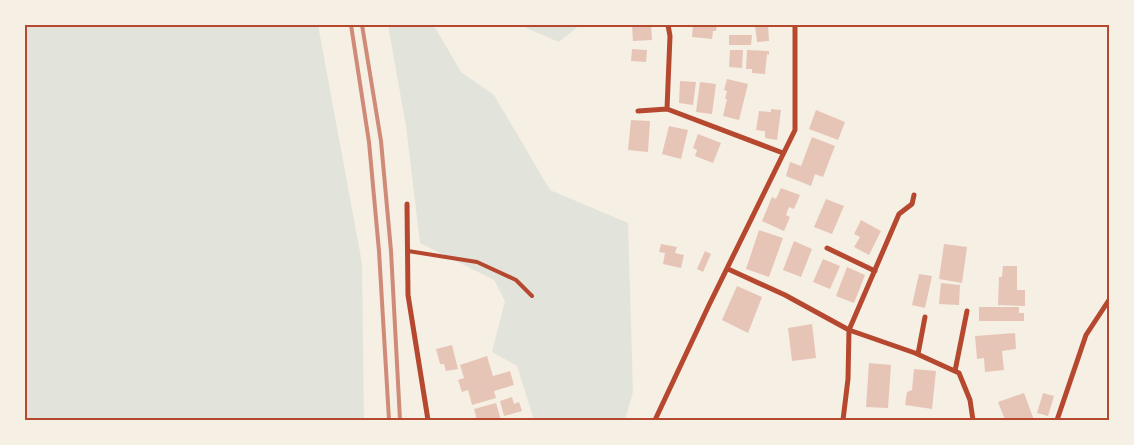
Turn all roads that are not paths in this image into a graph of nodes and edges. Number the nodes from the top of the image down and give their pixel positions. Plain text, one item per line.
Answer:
1 (668, 25) edge
2 (795, 25) edge
3 (667, 109) junction
4 (638, 111) dead end
5 (783, 153) junction
6 (914, 196) dead end
7 (407, 204) dead end
8 (827, 248) dead end
9 (408, 251) junction
10 (728, 268) junction
11 (875, 271) junction
12 (532, 296) dead end
13 (1109, 300) edge
14 (967, 310) dead end
15 (925, 317) dead end
16 (850, 330) junction
17 (918, 354) junction
18 (955, 371) junction
19 (428, 420) edge
20 (655, 420) edge
21 (843, 420) edge
22 (973, 420) edge
23 (1057, 420) edge

1 - 3 street
2 - 5 street
3 - 4 street
3 - 5 street
5 - 10 street
6 - 11 street
7 - 9 street
8 - 11 street
9 - 12 lane
9 - 19 street
10 - 16 street
10 - 20 street
11 - 16 street
13 - 23 street
14 - 18 street
15 - 17 street
16 - 17 street
16 - 21 street
17 - 18 street
18 - 22 street

